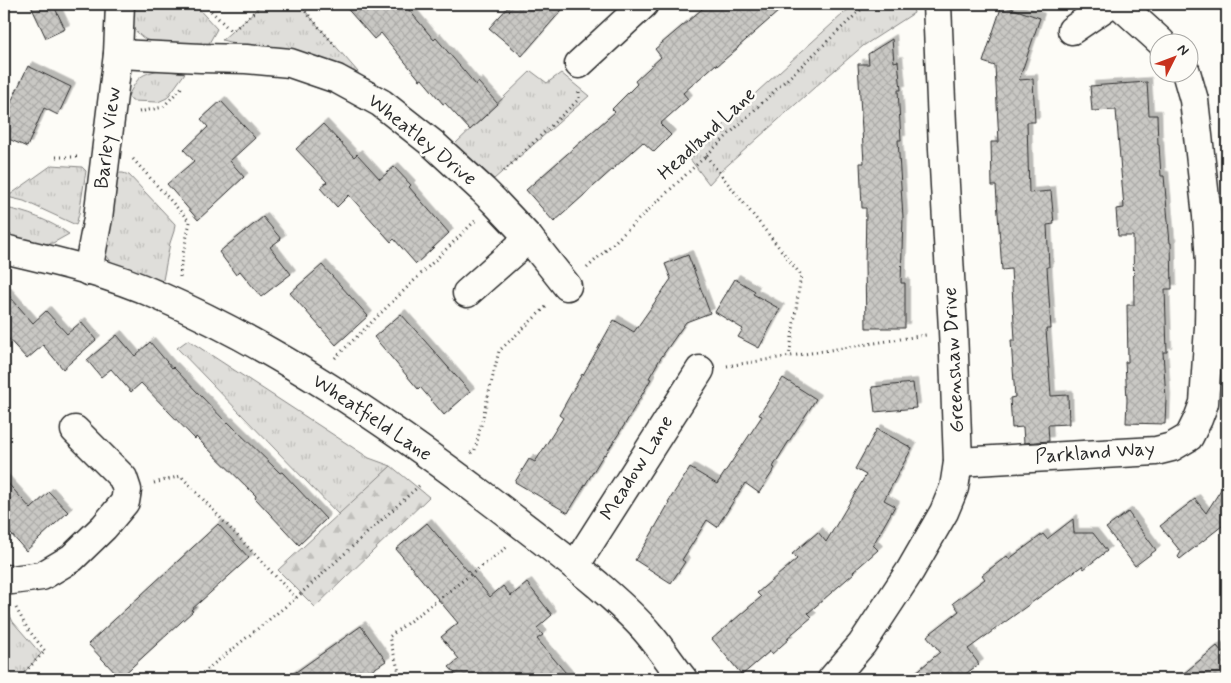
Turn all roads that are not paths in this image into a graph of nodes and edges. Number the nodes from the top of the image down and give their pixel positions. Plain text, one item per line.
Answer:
1 (120, 4) edge
2 (644, 4) edge
3 (937, 4) edge
4 (1110, 4) edge
5 (1119, 4) edge
6 (1072, 30) dead end
7 (1150, 32) edge
8 (118, 54) junction
9 (578, 64) road end
10 (1189, 82) edge
11 (529, 238) junction
12 (4, 249) edge
13 (88, 271) junction
14 (567, 286) road end
15 (467, 293) dead end
16 (700, 370) road end
17 (75, 430) dead end
18 (958, 462) junction
19 (575, 566) junction
20 (8, 580) edge
21 (683, 679) edge
22 (832, 679) edge

1 - 8 street, Barley View
2 - 9 street
3 - 18 street, Greenshaw Drive
4 - 6 street
5 - 7 street
8 - 11 street, Wheatley Drive
8 - 13 street, Barley View
10 - 18 street, Parkland Way
11 - 14 street, Wheatley Drive
11 - 15 street
12 - 13 street, Wheatfield Lane
13 - 19 street, Wheatfield Lane
16 - 19 street, Meadow Lane
17 - 20 street
18 - 22 street, Greenshaw Drive
19 - 21 street, Wheatfield Lane

